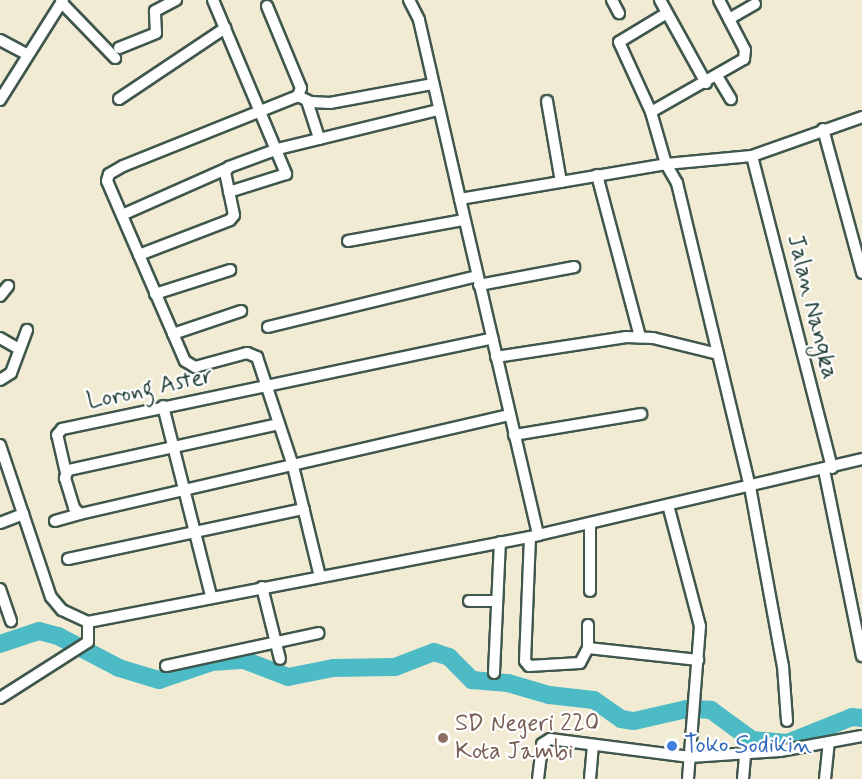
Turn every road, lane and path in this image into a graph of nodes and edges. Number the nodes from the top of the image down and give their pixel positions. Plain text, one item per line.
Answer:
1 (176, 0) edge
2 (213, 0) edge
3 (409, 0) edge
4 (612, 0) edge
5 (660, 0) edge
6 (719, 0) edge
7 (62, 1) edge
8 (755, 4) dead end
9 (267, 6) dead end
10 (619, 13) dead end
11 (668, 14) junction
12 (729, 19) junction
13 (225, 28) junction
14 (0, 40) edge
15 (26, 54) junction
16 (717, 76) junction
17 (706, 83) junction
18 (433, 84) junction
19 (302, 98) junction
20 (119, 99) dead end
21 (730, 99) dead end
22 (0, 100) edge
23 (547, 100) dead end
24 (438, 110) junction
25 (651, 112) junction
26 (262, 113) junction
27 (862, 117) edge
28 (823, 129) junction
29 (319, 139) junction
30 (278, 149) junction
31 (752, 156) junction
32 (666, 164) junction
33 (226, 170) junction
34 (597, 175) junction
35 (561, 182) junction
36 (230, 192) junction
37 (460, 199) junction
38 (122, 215) junction
39 (464, 220) junction
40 (348, 242) dead end
41 (139, 255) junction
42 (574, 267) dead end
43 (230, 270) dead end
44 (862, 273) edge
45 (478, 280) junction
46 (8, 286) dead end
47 (156, 294) junction
48 (0, 296) edge
49 (241, 311) dead end
50 (268, 327) dead end
51 (27, 330) dead end
52 (173, 334) junction
53 (640, 337) junction
54 (0, 338) edge
55 (492, 338) junction
56 (19, 349) junction
57 (718, 354) junction
58 (496, 357) junction
59 (0, 380) edge
60 (267, 387) junction
61 (163, 406) junction
62 (641, 414) dead end
63 (510, 415) junction
64 (279, 424) junction
65 (514, 435) junction
66 (0, 445) edge
67 (172, 448) junction
68 (862, 459) edge
69 (293, 466) junction
70 (828, 469) junction
71 (66, 473) junction
72 (750, 487) junction
73 (183, 490) junction
74 (668, 505) junction
75 (304, 509) junction
76 (23, 514) junction
77 (80, 514) junction
78 (55, 521) dead end
79 (0, 523) edge
80 (590, 523) junction
81 (195, 532) junction
82 (534, 536) junction
83 (500, 542) junction
84 (68, 559) dead end
85 (320, 577) junction
86 (262, 587) junction
87 (0, 589) edge
88 (590, 591) dead end
89 (211, 596) junction
90 (497, 601) junction
91 (469, 602) dead end
92 (11, 621) dead end
93 (88, 622) junction
94 (588, 625) dead end
95 (318, 633) dead end
96 (275, 641) junction
97 (588, 648) junction
98 (862, 656) edge
99 (280, 659) dead end
100 (698, 660) junction
101 (166, 666) dead end
102 (494, 673) dead end
103 (0, 698) edge
104 (787, 721) dead end
105 (862, 736) edge
106 (829, 742) junction
107 (593, 745) junction
108 (745, 754) junction
109 (690, 757) junction
110 (538, 779) edge
111 (590, 779) edge
112 (688, 779) edge
113 (743, 779) edge
114 (825, 779) edge

1 - 7 street
2 - 13 street
3 - 18 street
4 - 10 street
5 - 11 street
6 - 12 street
7 - 15 street
8 - 12 street
9 - 19 street
11 - 17 street
11 - 25 street
12 - 16 street
13 - 20 street
13 - 26 street
14 - 15 street
15 - 22 street
16 - 17 street
16 - 21 street
17 - 25 street
18 - 19 street
18 - 24 street
19 - 26 street
19 - 29 street
23 - 35 street
24 - 29 street
24 - 37 street
25 - 32 street
26 - 30 street
26 - 38 street
27 - 28 street
28 - 31 street
28 - 44 street
29 - 30 street
30 - 33 street
30 - 36 street
31 - 32 street
31 - 70 street, Jalan Nangka
32 - 34 street
32 - 57 street
33 - 36 street
33 - 38 street
34 - 35 street
34 - 53 street
35 - 37 street
36 - 41 street
37 - 39 street
38 - 41 street
39 - 40 street
39 - 45 street
41 - 47 street
42 - 45 street
43 - 47 street
45 - 50 street
45 - 55 street
46 - 48 street
47 - 52 street
49 - 52 street
51 - 56 street
52 - 60 street
53 - 57 street
53 - 58 street
54 - 56 street
55 - 58 street
55 - 60 street, Lorong Aster
56 - 59 street
57 - 72 street
58 - 63 street
60 - 61 street, Lorong Aster
60 - 64 street
61 - 67 street
61 - 71 street, Lorong Aster
62 - 65 street
63 - 65 street
63 - 69 street
64 - 67 street
64 - 69 street
65 - 82 street
66 - 76 street
67 - 71 street
67 - 73 street
68 - 70 street
69 - 73 street
69 - 75 street
70 - 72 street
70 - 98 street, Jalan Nangka
71 - 77 street
72 - 74 street
72 - 104 street
73 - 77 street
73 - 81 street
74 - 80 street
74 - 100 street
75 - 81 street
75 - 85 street
76 - 79 street
76 - 93 street
77 - 78 street
80 - 82 street
80 - 88 street
81 - 84 street
81 - 89 street
82 - 83 street
82 - 97 street
83 - 85 street
83 - 90 street
85 - 86 street
86 - 89 street
86 - 96 street
87 - 92 street
89 - 93 street
90 - 91 street
90 - 102 street
93 - 103 street
94 - 97 street
95 - 96 street
96 - 99 street
96 - 101 street
97 - 100 street
100 - 109 street
105 - 106 street
106 - 108 street
106 - 114 street
107 - 109 street
107 - 110 street
107 - 111 street
108 - 109 street
108 - 113 street
109 - 112 street

